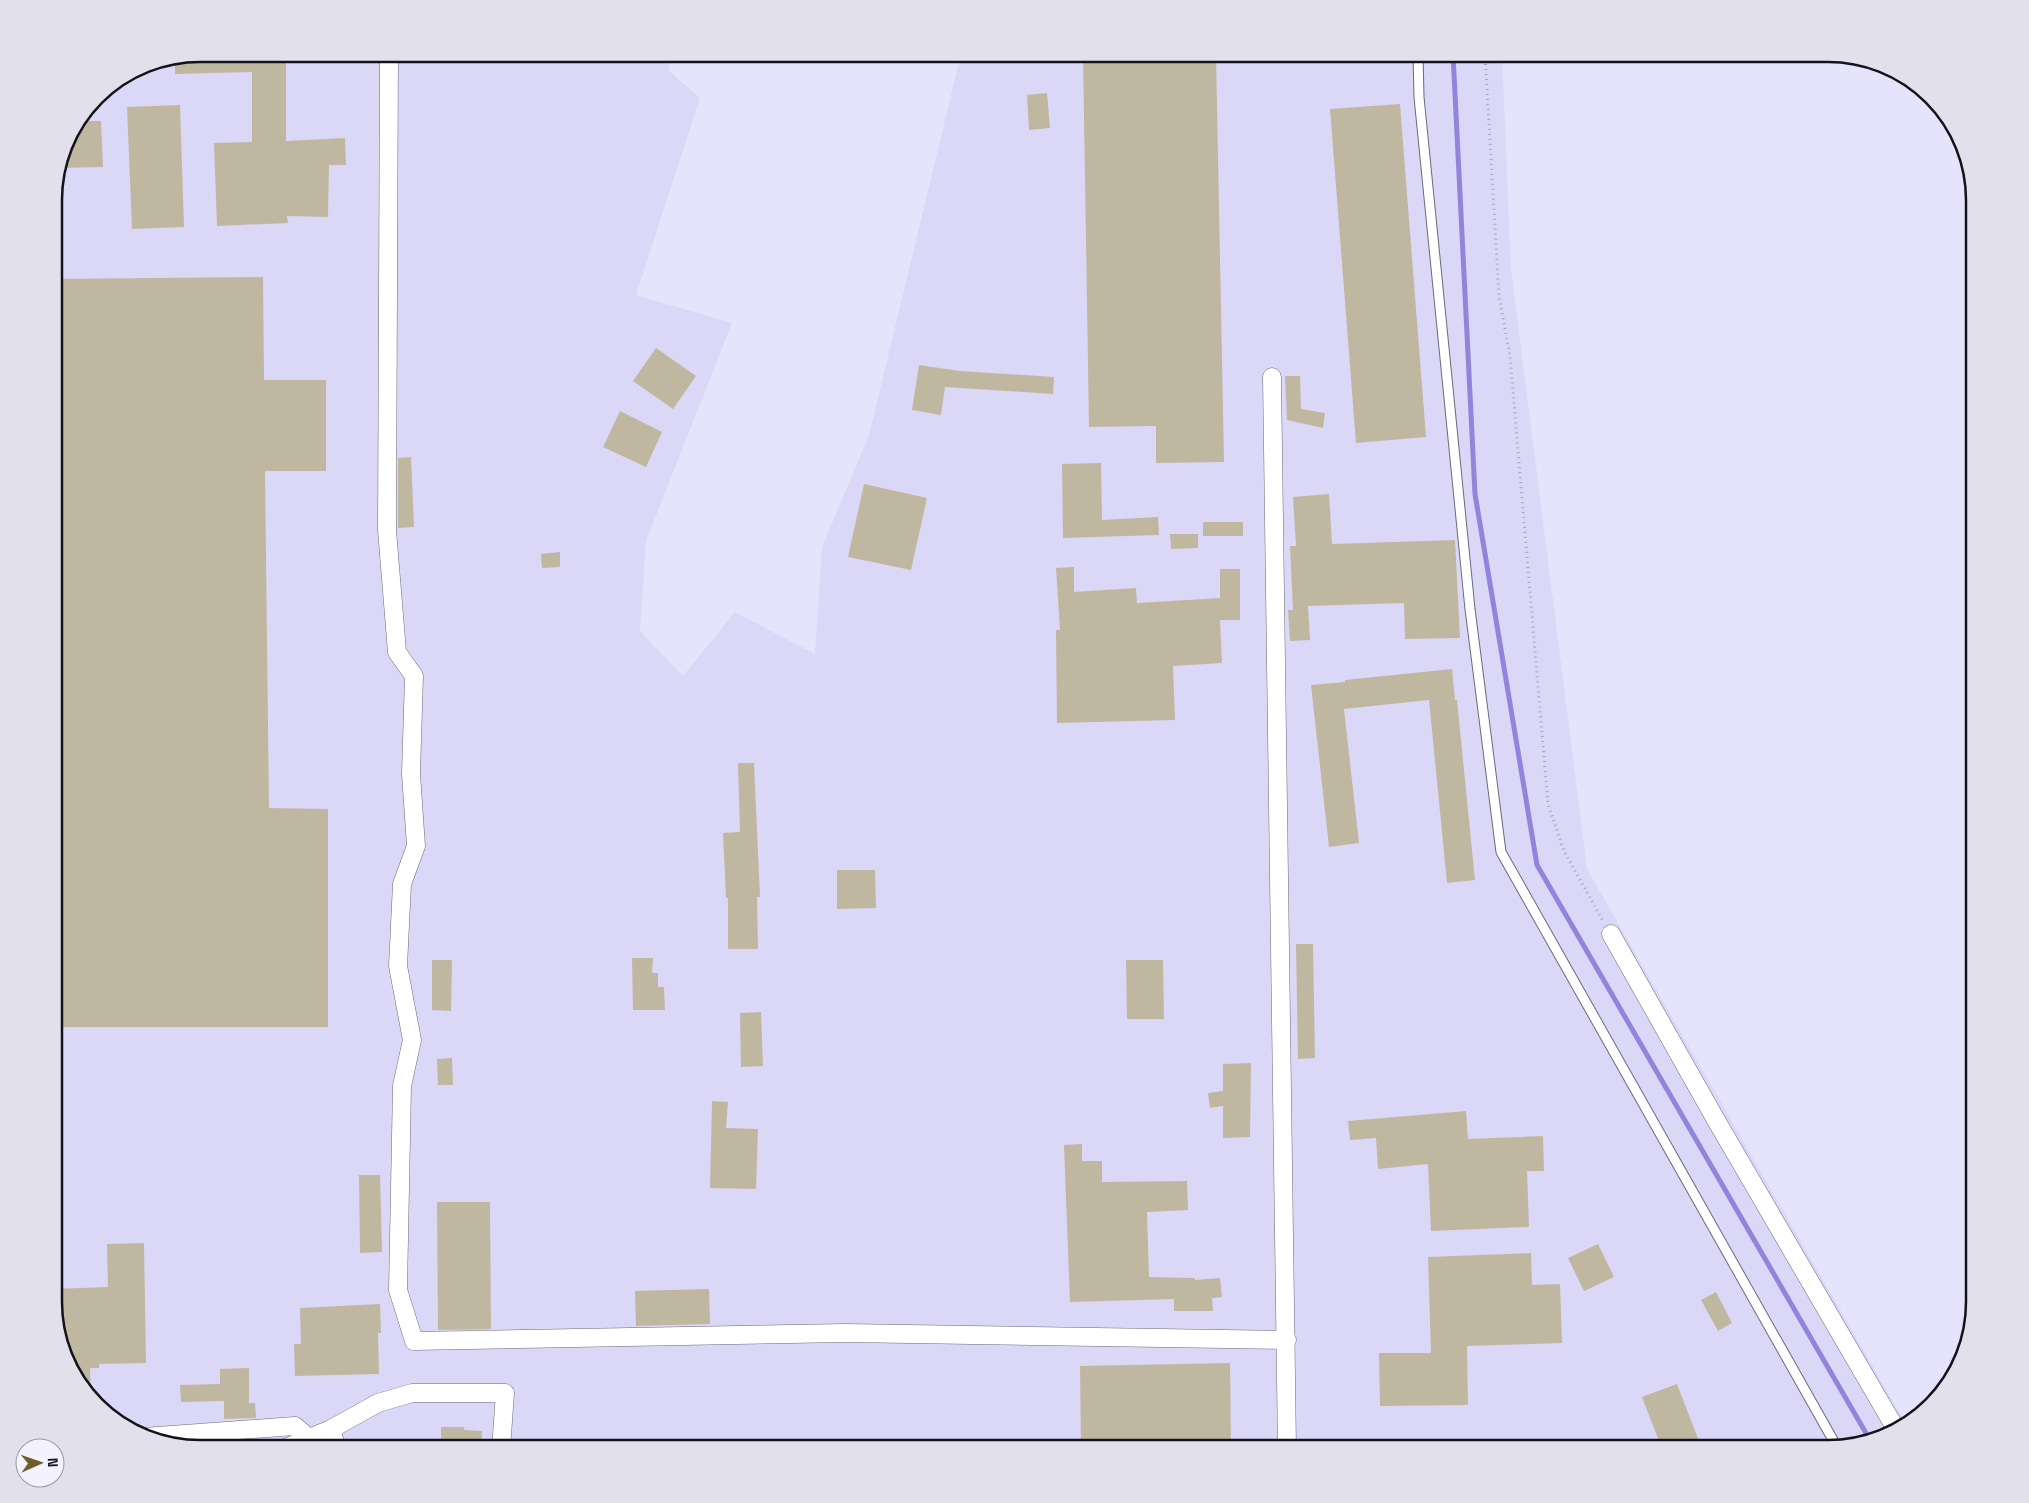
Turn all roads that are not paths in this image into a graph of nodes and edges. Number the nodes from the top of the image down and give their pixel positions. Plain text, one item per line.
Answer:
1 (1418, 62) edge
2 (389, 63) edge
3 (1272, 377) dead end
4 (1611, 934) road end
5 (1287, 1340) junction
6 (1893, 1424) edge
7 (331, 1429) junction
8 (165, 1436) edge
9 (309, 1438) junction
10 (304, 1440) edge
11 (334, 1440) edge
12 (501, 1440) edge
13 (1288, 1440) edge
14 (1833, 1440) edge

1 - 14 lane
2 - 5 street
3 - 5 street
4 - 6 street
5 - 13 street
7 - 9 street
7 - 11 street
7 - 12 street
8 - 9 street
9 - 10 street

